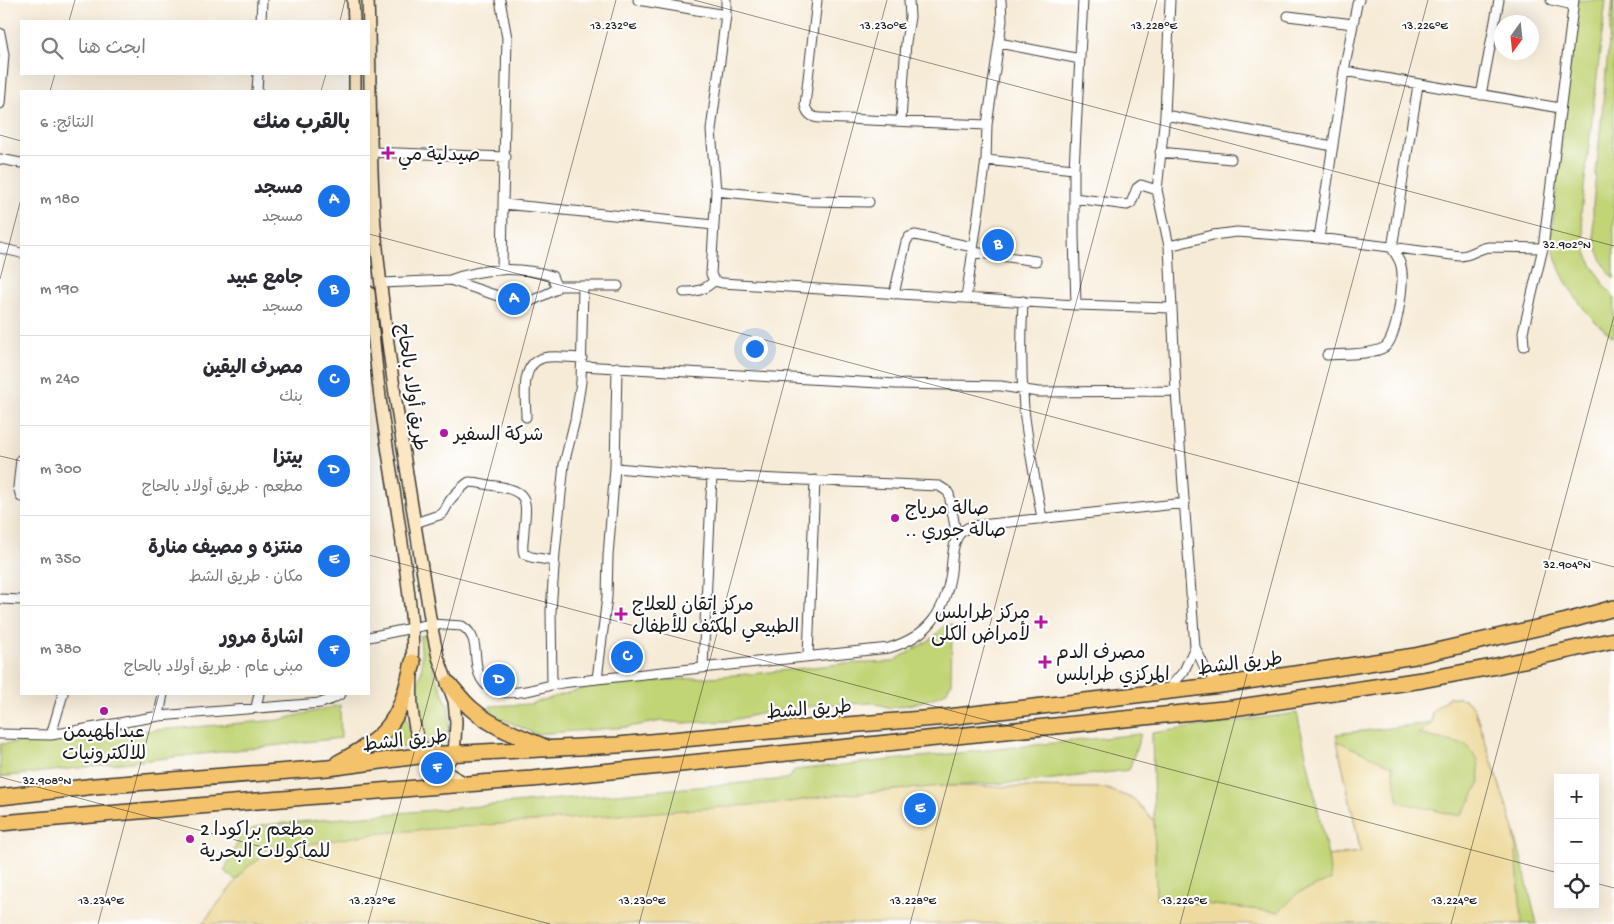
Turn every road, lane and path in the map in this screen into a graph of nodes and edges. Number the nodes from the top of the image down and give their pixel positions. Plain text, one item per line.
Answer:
1 (262, 0) edge
2 (353, 0) edge
3 (368, 0) edge
4 (500, 0) edge
5 (638, 0) edge
6 (726, 0) edge
7 (817, 0) edge
8 (909, 0) edge
9 (1001, 0) edge
10 (1083, 0) edge
11 (1170, 0) edge
12 (1359, 0) edge
13 (1499, 0) edge
14 (1552, 0) edge
15 (1573, 3) edge
16 (726, 15) junction
17 (1288, 16) dead end
18 (261, 20) edge
19 (354, 20) edge
20 (368, 20) edge
21 (1353, 24) junction
22 (0, 33) edge
23 (999, 43) junction
24 (1080, 59) junction
25 (1344, 71) junction
26 (258, 75) edge
27 (355, 75) edge
28 (369, 75) edge
29 (1418, 85) junction
30 (257, 90) edge
31 (355, 90) edge
32 (369, 90) edge
33 (1481, 95) junction
34 (0, 104) edge
35 (1560, 108) junction
36 (1165, 115) junction
37 (902, 121) junction
38 (987, 125) junction
39 (1333, 146) junction
40 (370, 152) joint
41 (1160, 152) junction
42 (506, 157) junction
43 (0, 159) edge
44 (1231, 159) dead end
45 (986, 160) junction
46 (20, 163) edge
47 (1074, 169) junction
48 (716, 190) junction
49 (1157, 190) junction
50 (1074, 198) junction
51 (869, 202) dead end
52 (504, 204) junction
53 (714, 225) junction
54 (1319, 238) junction
55 (1169, 246) junction
56 (0, 248) edge
57 (1392, 248) junction
58 (1543, 248) junction
59 (973, 249) junction
60 (20, 253) edge
61 (1036, 261) dead end
62 (502, 270) junction
63 (450, 280) junction
64 (714, 281) junction
65 (382, 283) junction
66 (556, 286) junction
67 (584, 286) junction
68 (618, 286) dead end
69 (684, 292) dead end
70 (894, 294) junction
71 (966, 298) junction
72 (370, 301) edge
73 (1023, 301) junction
74 (1076, 305) junction
75 (1171, 308) junction
76 (1524, 346) dead end
77 (1327, 355) dead end
78 (582, 362) junction
79 (617, 367) junction
80 (1023, 390) junction
81 (1176, 391) junction
82 (526, 417) dead end
83 (20, 468) edge
84 (615, 468) junction
85 (712, 476) junction
86 (815, 480) junction
87 (20, 494) edge
88 (1185, 503) junction
89 (1042, 518) junction
90 (415, 523) junction
91 (957, 538) junction
92 (554, 561) junction
93 (0, 599) edge
94 (20, 600) edge
95 (1614, 608) edge
96 (431, 624) junction
97 (412, 627) junction
98 (370, 637) edge
99 (1614, 640) edge
100 (1195, 647) junction
101 (808, 656) junction
102 (413, 662) junction
103 (703, 666) junction
104 (596, 679) junction
105 (449, 684) junction
106 (552, 685) junction
107 (1221, 685) junction
108 (1166, 692) junction
109 (63, 695) edge
110 (164, 695) edge
111 (259, 695) edge
112 (339, 695) edge
113 (256, 707) junction
114 (159, 716) junction
115 (0, 734) edge
116 (51, 735) junction
117 (550, 750) junction
118 (454, 753) junction
119 (426, 755) junction
120 (328, 768) junction
121 (443, 770) junction
122 (467, 784) junction
123 (422, 786) junction
124 (0, 797) edge
125 (0, 823) edge

1 - 18 street
2 - 19 main road
3 - 20 main road, طريق أولاد بالحاج
4 - 42 street
5 - 16 street
6 - 16 street
7 - 37 street
8 - 37 street
9 - 23 street
10 - 24 street
11 - 36 street
12 - 21 street
13 - 33 street
14 - 15 street
15 - 35 street
16 - 48 street
17 - 21 street
21 - 25 street
22 - 34 street
23 - 24 street
23 - 38 street
24 - 47 street
25 - 29 street
25 - 39 street
26 - 30 street
27 - 31 main road
28 - 32 main road, طريق أولاد بالحاج
29 - 33 street
29 - 57 street
33 - 35 street
35 - 58 street
36 - 39 street
36 - 41 street
37 - 38 street
38 - 45 street
39 - 54 street
40 - 42 street
40 - 65 main road, طريق أولاد بالحاج
41 - 44 street
41 - 49 street
42 - 52 street
43 - 46 street
45 - 47 street
45 - 59 street
47 - 50 street
48 - 51 street
48 - 53 street
49 - 50 street
49 - 55 street
50 - 74 street
52 - 53 street
52 - 62 street
53 - 64 street
54 - 55 street
54 - 57 street
55 - 75 street
56 - 60 street
57 - 58 street
57 - 77 street
58 - 76 street
59 - 61 street
59 - 70 street
59 - 71 street
62 - 63 street
62 - 66 street
63 - 65 street
63 - 66 street
64 - 69 street
64 - 70 street
65 - 90 main road, طريق أولاد بالحاج
66 - 67 street
67 - 68 street
67 - 78 street
70 - 71 street
71 - 73 street
72 - 97 main road, طريق أولاد بالحاج
73 - 74 street
73 - 80 street
74 - 75 street
75 - 81 street
78 - 79 street
78 - 82 street
78 - 92 street
79 - 80 street
79 - 84 street
80 - 81 street
80 - 89 street
81 - 88 street
83 - 87 street
84 - 85 street
84 - 104 street
85 - 86 street
85 - 103 street
86 - 91 street
86 - 101 street
88 - 89 street
88 - 100 street
89 - 91 street
90 - 92 street
90 - 96 main road, طريق أولاد بالحاج
91 - 101 street
92 - 106 street
93 - 94 street
95 - 107 highway, طريق الشط
96 - 97 street
96 - 105 main road, طريق أولاد بالحاج
96 - 106 street
97 - 98 street
97 - 102 main road, طريق أولاد بالحاج
99 - 122 highway
100 - 107 street
100 - 108 street
101 - 103 street
102 - 119 main road, طريق أولاد بالحاج
102 - 120 highway
103 - 104 street
104 - 106 street
105 - 117 highway
105 - 118 main road, طريق أولاد بالحاج
107 - 108 highway, طريق الشط
108 - 117 highway, طريق الشط
109 - 116 street
110 - 114 street
111 - 113 street
112 - 113 street
113 - 114 street
114 - 116 street
115 - 116 street
117 - 118 highway, طريق الشط
118 - 119 highway, طريق الشط
118 - 121 main road, طريق أولاد بالحاج
119 - 120 highway, طريق الشط
119 - 121 main road, طريق أولاد بالحاج
120 - 124 highway, طريق الشط
121 - 122 main road, طريق أولاد بالحاج
121 - 123 main road, طريق أولاد بالحاج
122 - 123 highway
123 - 125 highway

